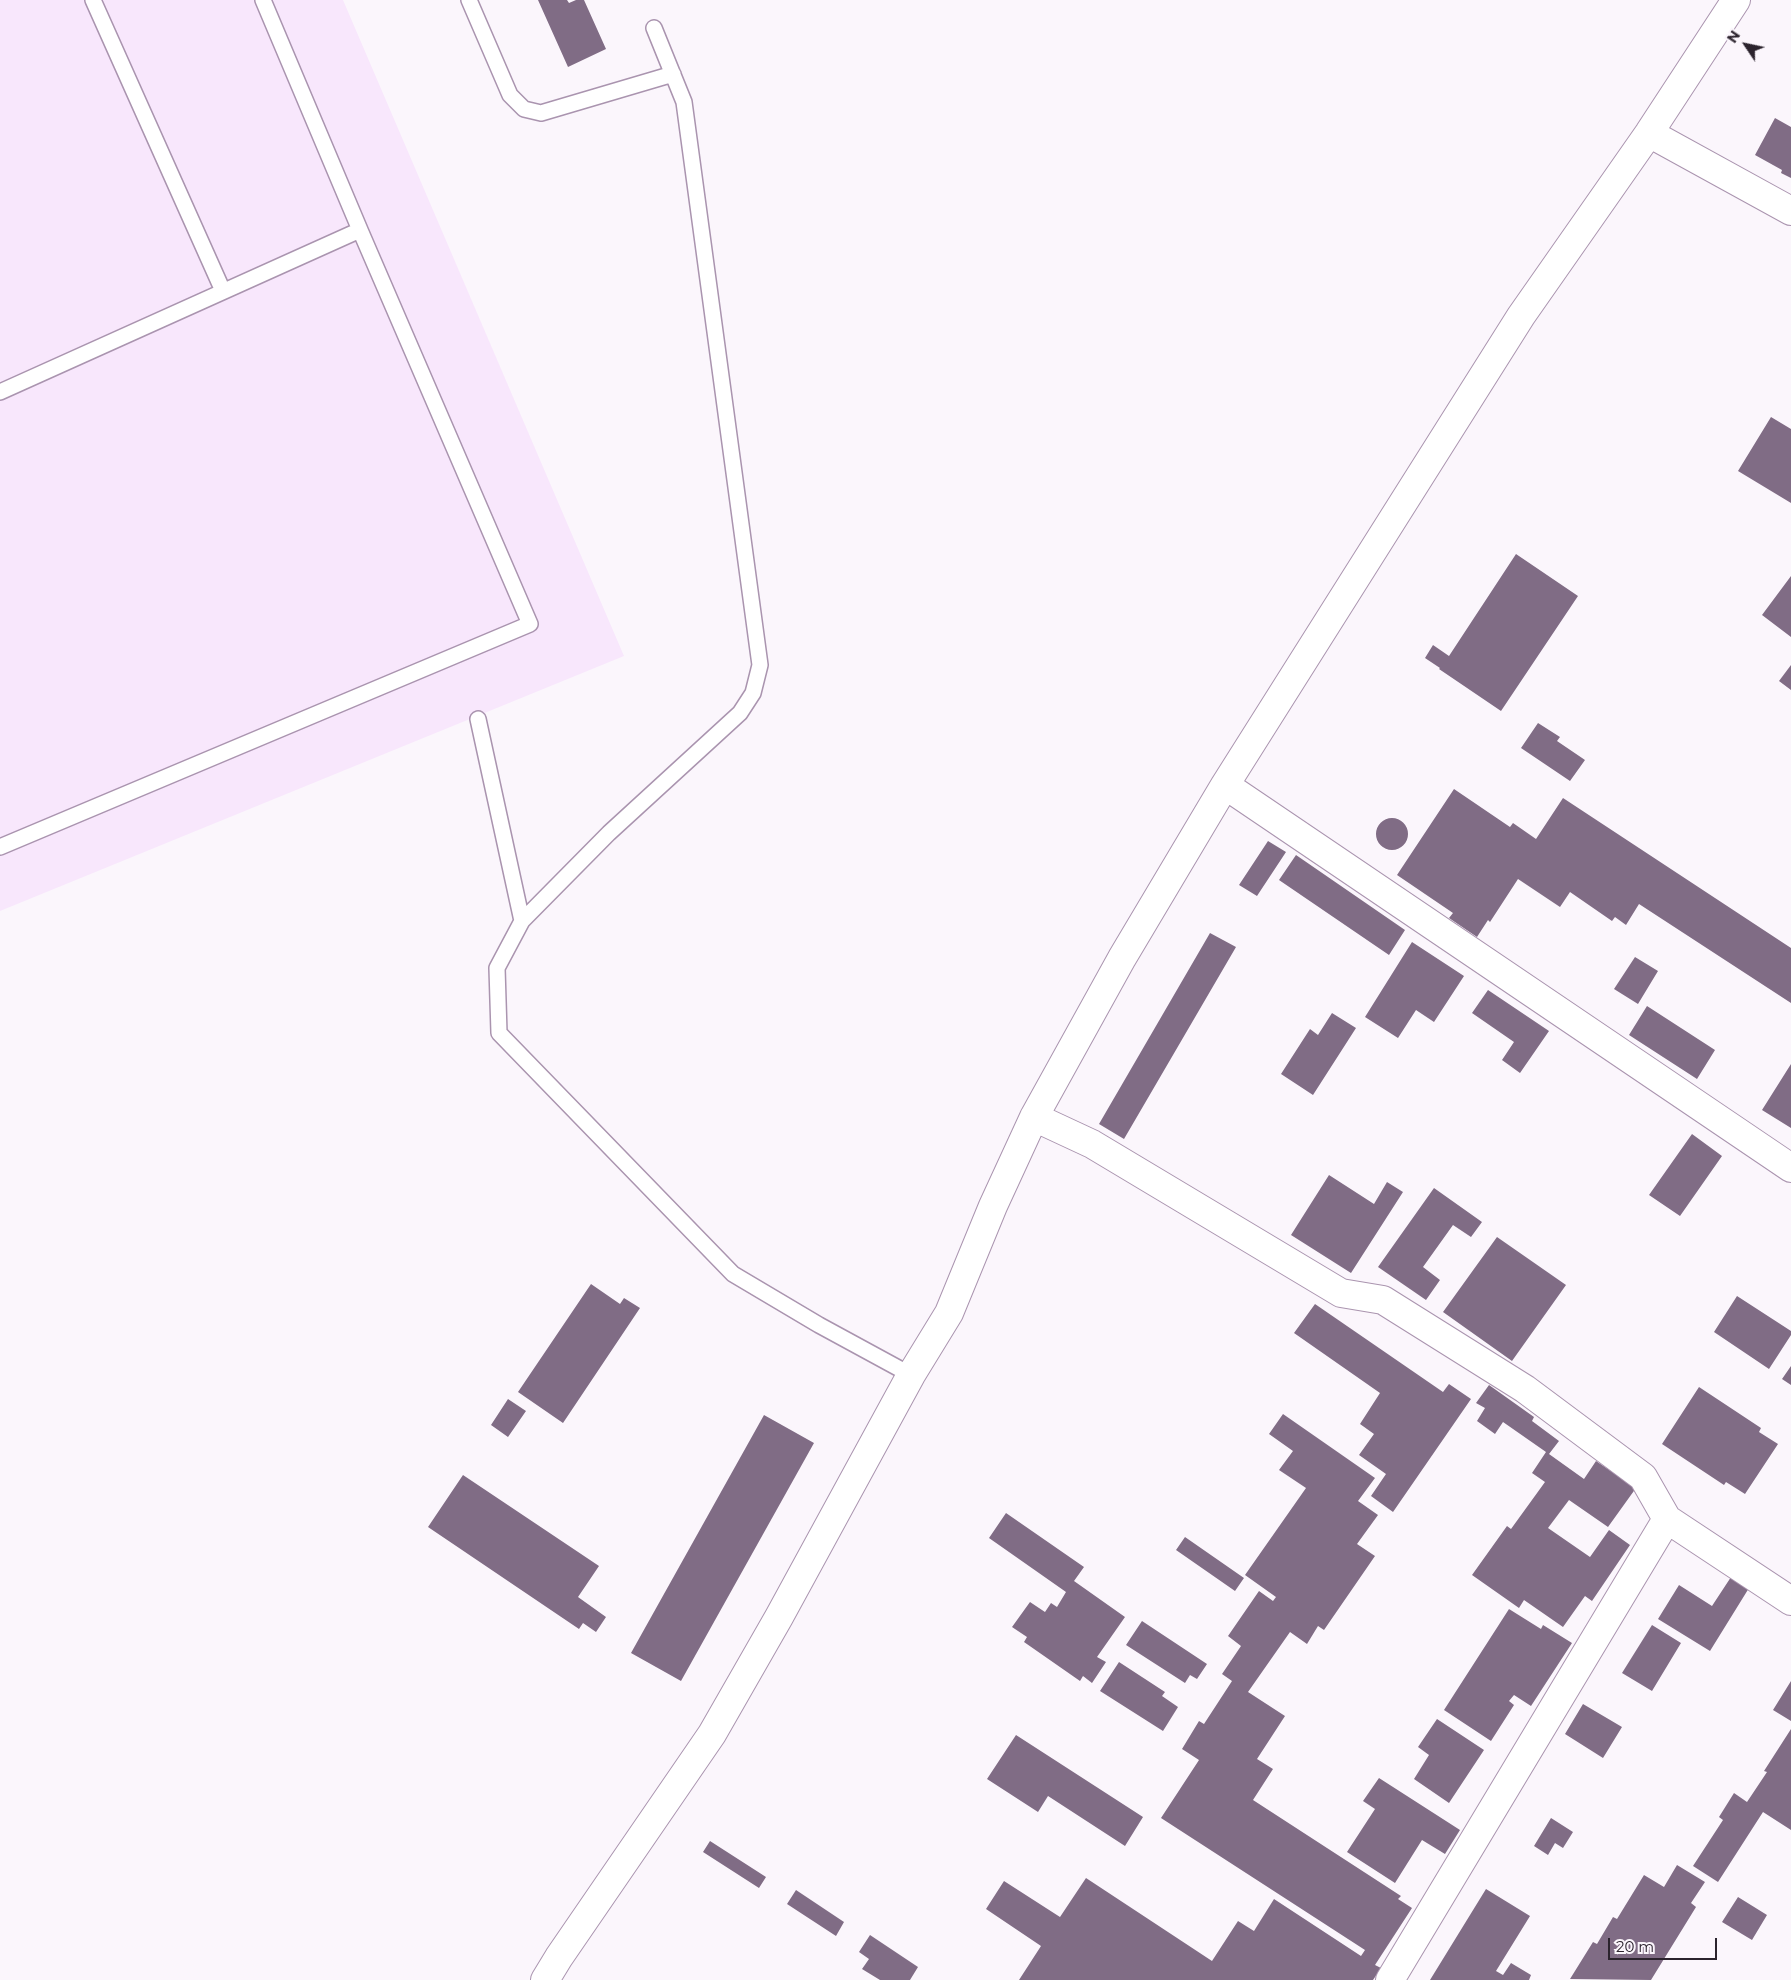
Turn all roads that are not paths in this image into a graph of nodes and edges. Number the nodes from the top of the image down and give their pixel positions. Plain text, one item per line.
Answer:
1 (93, 0) edge
2 (263, 0) edge
3 (469, 0) edge
4 (1736, 0) edge
5 (654, 28) dead end
6 (673, 74) junction
7 (1649, 133) junction
8 (1791, 211) edge
9 (360, 230) junction
10 (224, 291) junction
11 (0, 392) edge
12 (478, 719) dead end
13 (1225, 785) junction
14 (0, 847) edge
15 (522, 921) junction
16 (1034, 1117) junction
17 (1791, 1168) edge
18 (911, 1375) junction
19 (1667, 1519) junction
20 (1791, 1601) edge
21 (545, 1980) edge
22 (1390, 1980) edge

1 - 10 lane
2 - 9 lane
3 - 6 lane
4 - 7 street
5 - 6 lane
6 - 15 lane
7 - 8 street
7 - 13 street
9 - 10 lane
9 - 14 lane
10 - 11 lane
12 - 15 lane
13 - 16 street
13 - 17 street
15 - 18 lane
16 - 18 street
16 - 19 street
18 - 21 street
19 - 20 street
19 - 22 street

